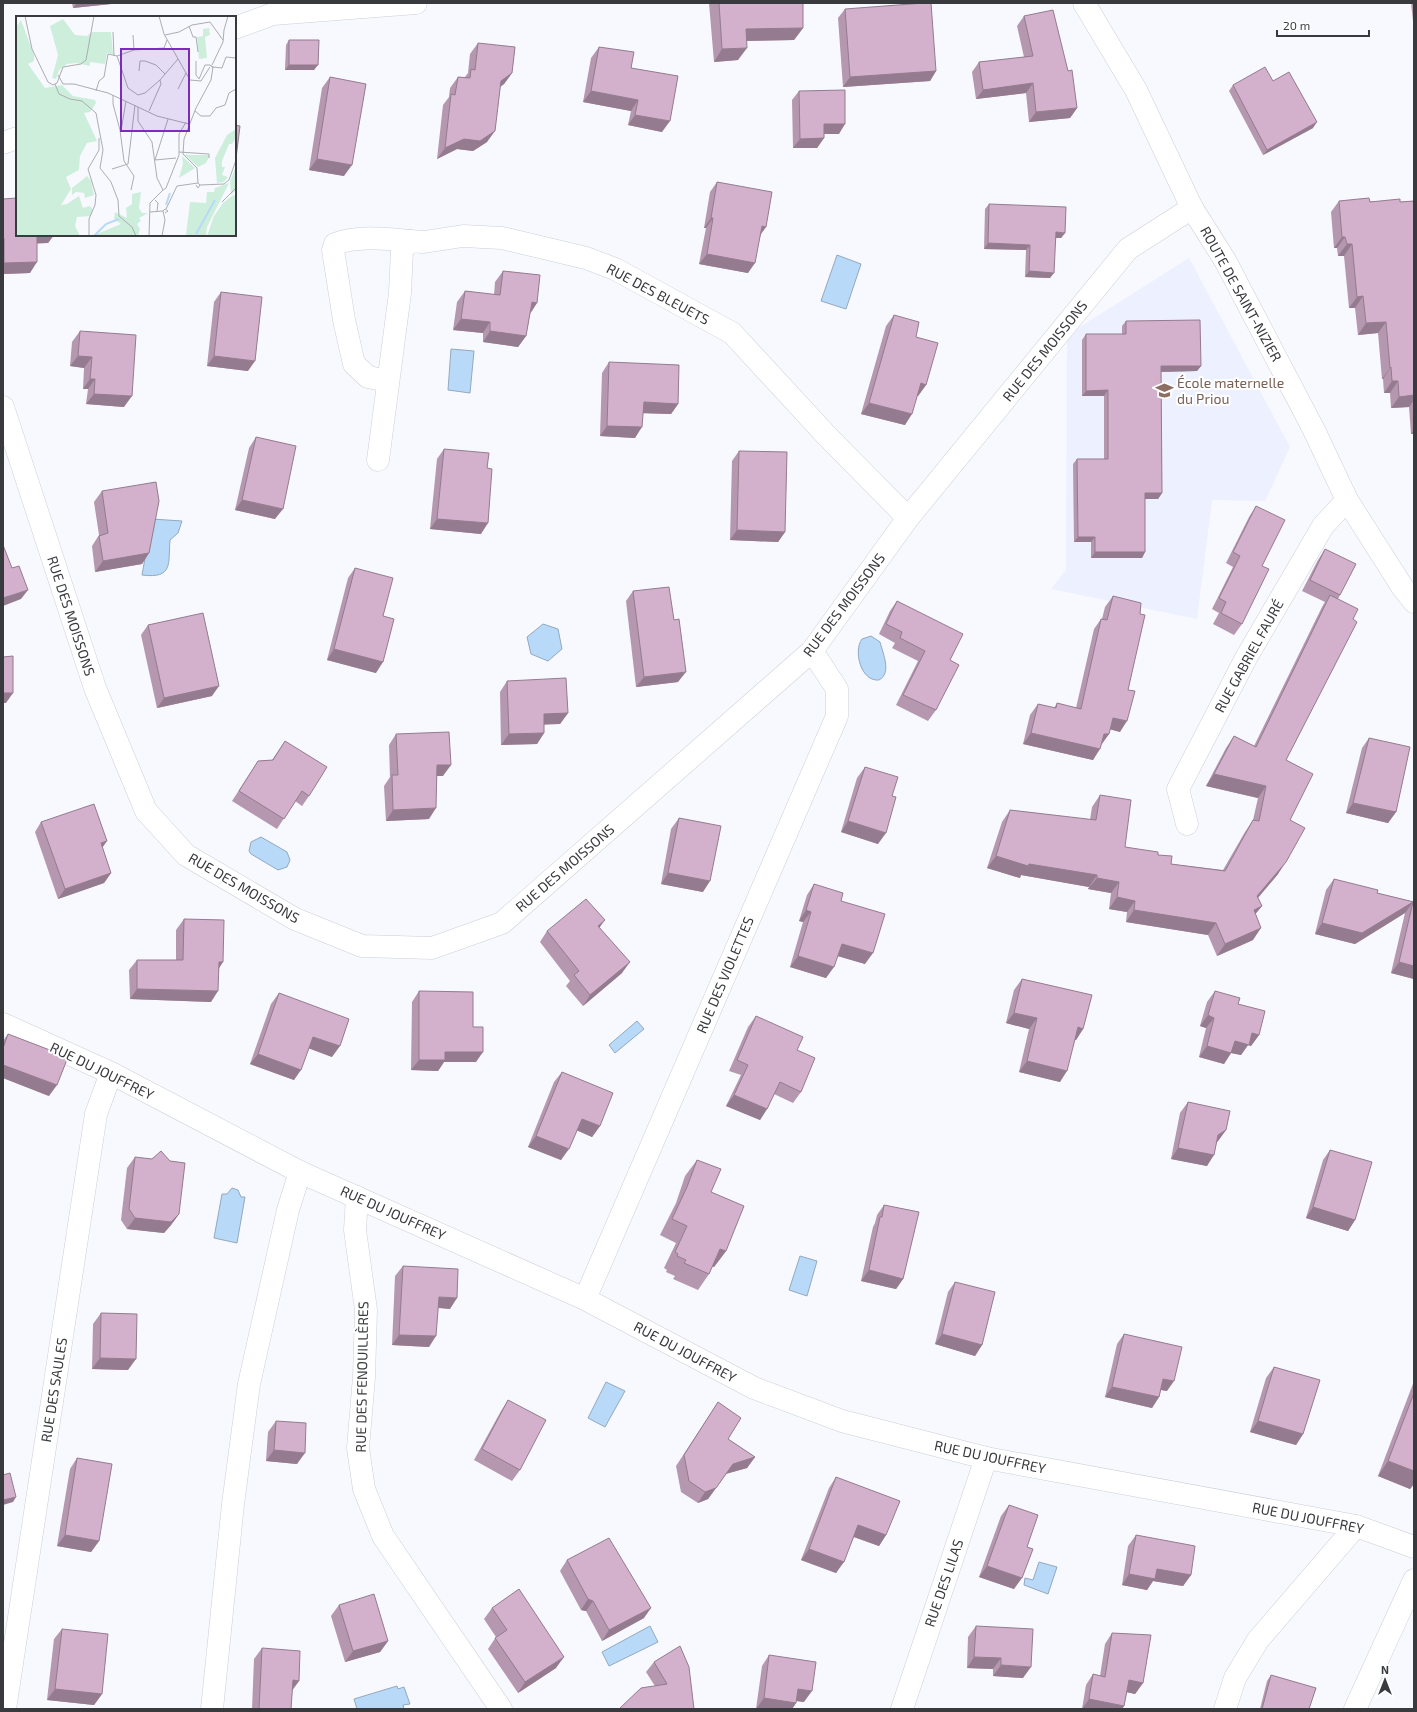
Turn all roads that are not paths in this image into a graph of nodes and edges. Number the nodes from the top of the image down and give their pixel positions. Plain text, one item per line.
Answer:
1 (416, 3) edge
2 (1084, 3) edge
3 (273, 8) edge
4 (236, 27) edge
5 (16, 138) edge
6 (3, 143) edge
7 (1192, 208) junction
8 (410, 241) junction
9 (388, 381) junction
10 (3, 406) edge
11 (378, 460) dead end
12 (1347, 500) junction
13 (908, 518) junction
14 (1414, 602) edge
15 (812, 651) junction
16 (1187, 824) dead end
17 (3, 1024) edge
18 (111, 1073) junction
19 (300, 1172) junction
20 (357, 1197) junction
21 (585, 1299) junction
22 (986, 1458) junction
23 (1356, 1526) junction
24 (1414, 1547) edge
25 (1414, 1580) edge
26 (4, 1709) edge
27 (212, 1709) edge
28 (501, 1709) edge
29 (902, 1709) edge
30 (1224, 1709) edge
31 (1355, 1709) edge

1 - 3 street
2 - 7 street, ROUTE DE SAINT-NIZIER
3 - 4 street
5 - 6 street
7 - 12 street, ROUTE DE SAINT-NIZIER
7 - 13 street, RUE DES MOISSONS
8 - 9 street
8 - 9 street, RUE DES BLEUETS
8 - 13 street, RUE DES BLEUETS
9 - 11 street
10 - 15 street, RUE DES MOISSONS
12 - 14 street, ROUTE DE SAINT-NIZIER
12 - 16 street, RUE GABRIEL FAURÉ
13 - 15 street, RUE DES MOISSONS
15 - 21 street, RUE DES VIOLETTES
17 - 18 street, RUE DU JOUFFREY
18 - 19 street, RUE DU JOUFFREY
18 - 26 street, RUE DES SAULES
19 - 20 street, RUE DU JOUFFREY
19 - 27 street
20 - 21 street, RUE DU JOUFFREY
20 - 28 street, RUE DES FENOUILLÈRES
21 - 22 street, RUE DU JOUFFREY
22 - 23 street, RUE DU JOUFFREY
22 - 29 street, RUE DES LILAS
23 - 24 street, RUE DU JOUFFREY
23 - 30 street
25 - 31 street

